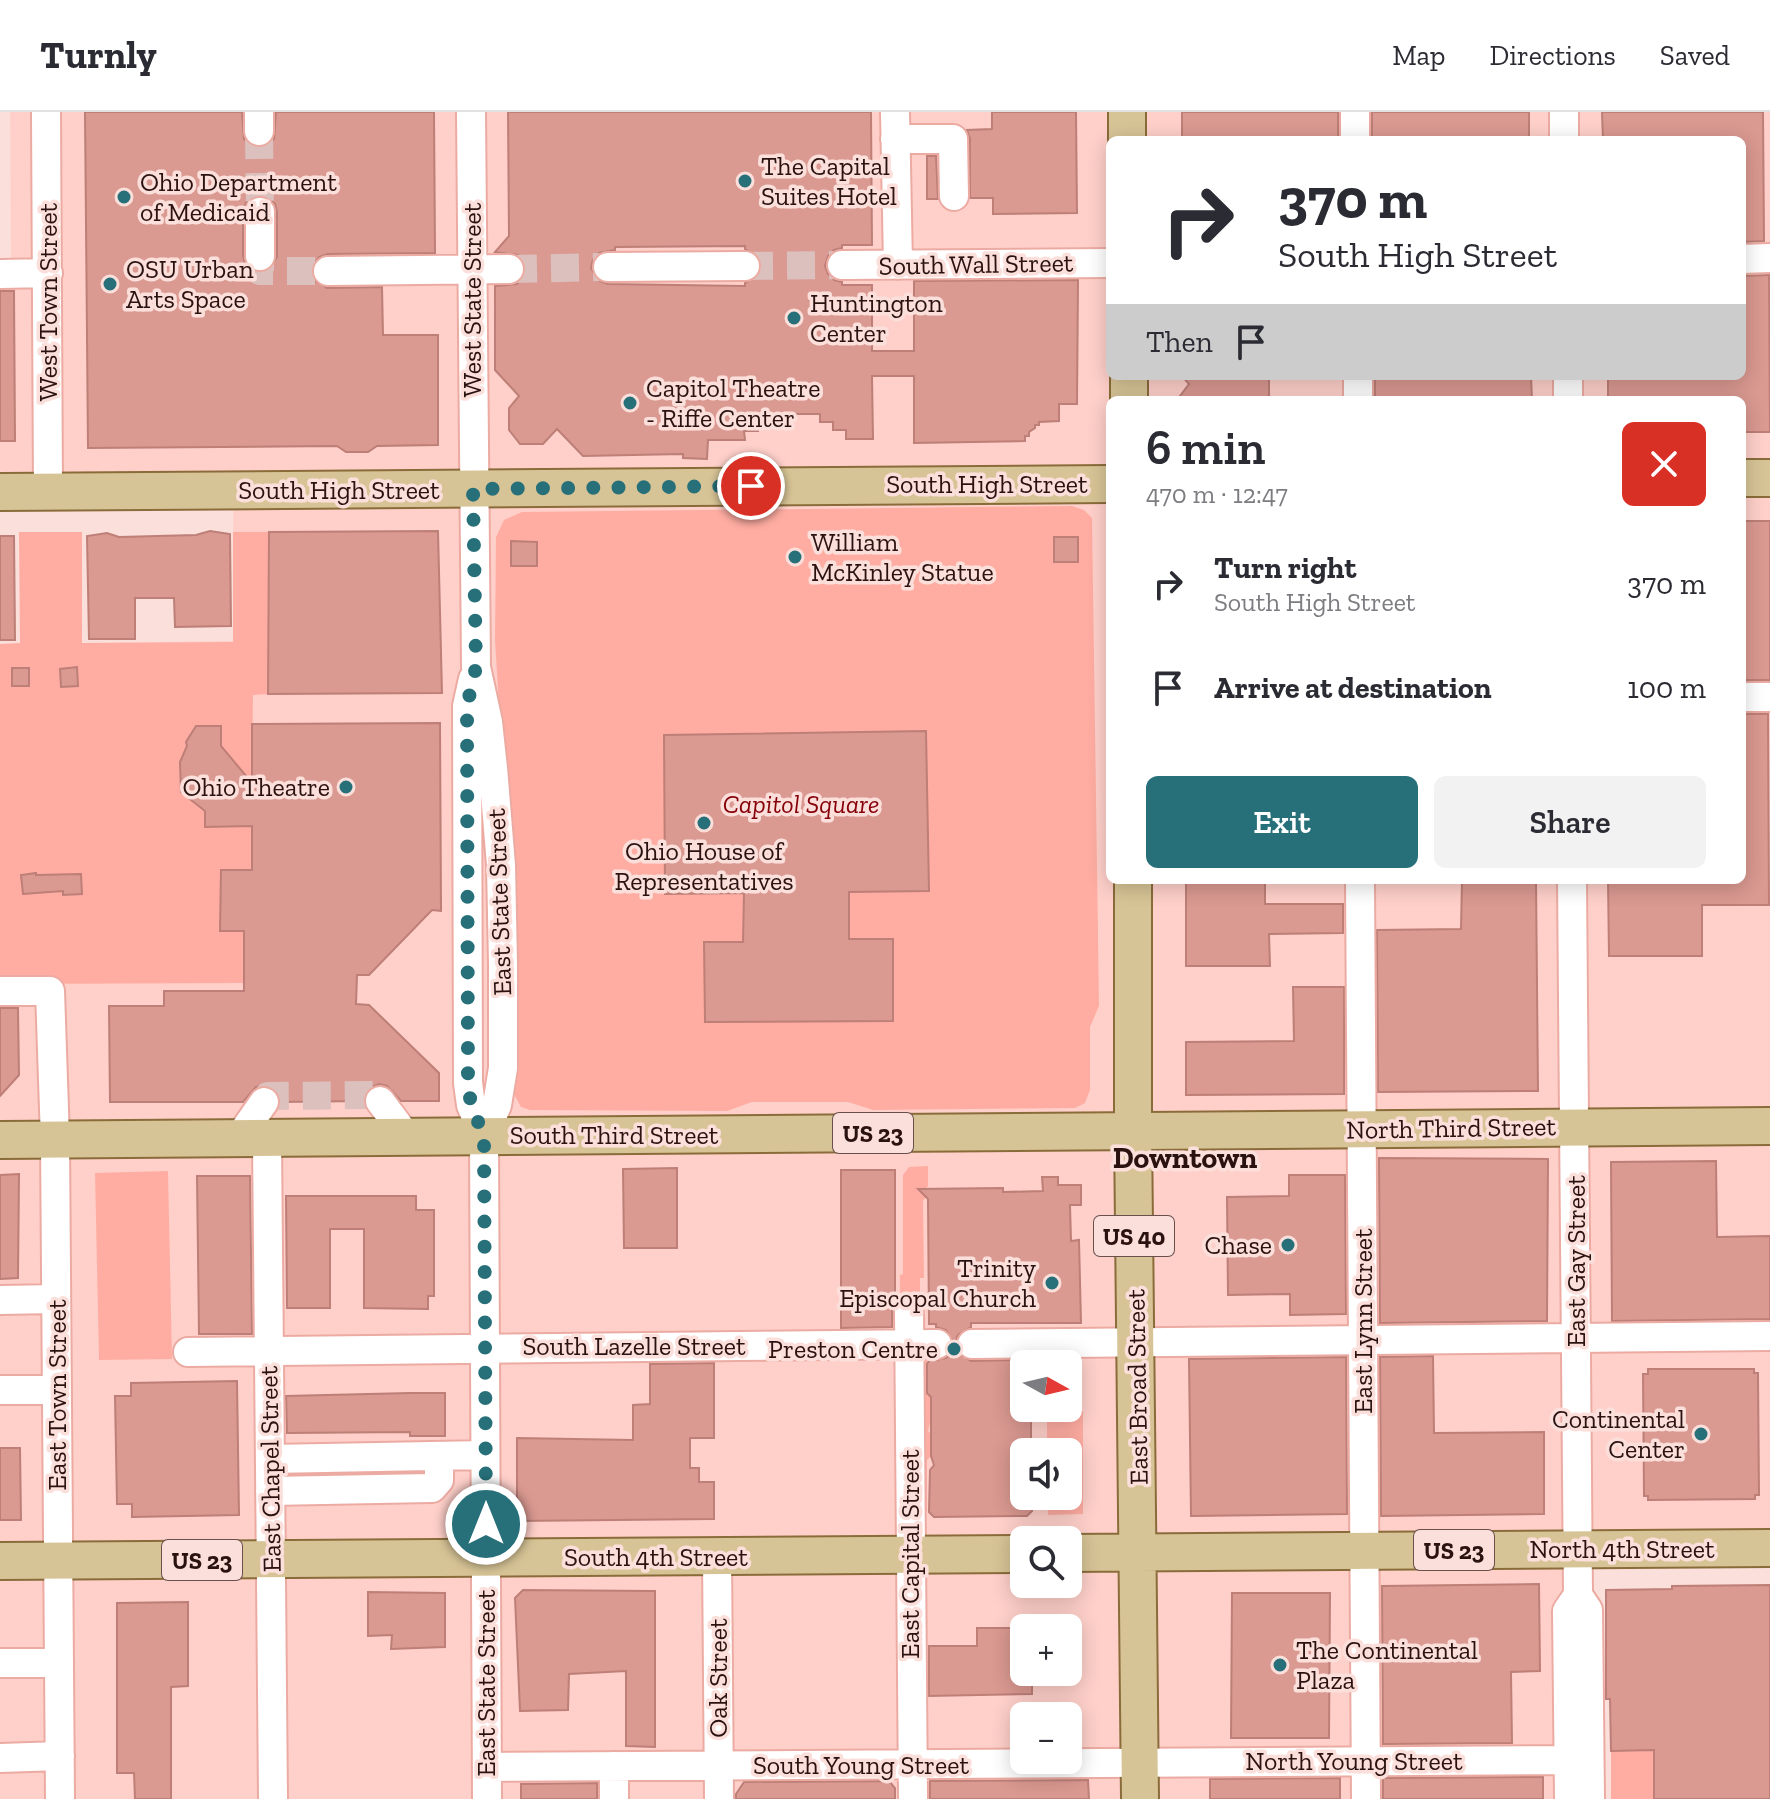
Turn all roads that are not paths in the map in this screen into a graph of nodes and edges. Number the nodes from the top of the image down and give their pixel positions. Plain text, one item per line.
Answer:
1 (46, 112) edge
2 (471, 112) edge
3 (1127, 112) edge
4 (1355, 112) edge
5 (1564, 112) edge
6 (895, 125) edge
7 (1127, 136) edge
8 (1355, 136) edge
9 (1564, 136) edge
10 (954, 196) dead end
11 (260, 212) tunnel mouth
12 (260, 256) dead end
13 (1770, 258) edge
14 (1746, 259) edge
15 (1106, 263) edge
16 (842, 265) tunnel mouth
17 (898, 265) junction
18 (745, 266) tunnel mouth
19 (608, 267) tunnel mouth
20 (509, 269) tunnel mouth
21 (472, 270) junction
22 (328, 271) tunnel mouth
23 (48, 273) junction
24 (0, 274) edge
25 (1746, 478) edge
26 (1770, 478) edge
27 (1106, 484) edge
28 (473, 489) junction
29 (0, 492) edge
30 (48, 492) junction
31 (1746, 697) edge
32 (1770, 697) edge
33 (1133, 884) edge
34 (1360, 884) edge
35 (1572, 884) edge
36 (0, 991) edge
37 (380, 1101) tunnel mouth
38 (264, 1102) dead end
39 (1770, 1126) edge
40 (1574, 1127) junction
41 (1362, 1129) junction
42 (1133, 1130) junction
43 (484, 1136) junction
44 (407, 1137) junction
45 (55, 1139) junction
46 (253, 1139) junction
47 (0, 1140) edge
48 (56, 1299) junction
49 (0, 1300) edge
50 (909, 1309) dead end
51 (1770, 1336) edge
52 (1576, 1338) junction
53 (1363, 1339) junction
54 (1136, 1342) junction
55 (923, 1344) junction
56 (972, 1344) dead end
57 (485, 1347) junction
58 (268, 1351) junction
59 (188, 1352) dead end
60 (0, 1390) edge
61 (57, 1390) junction
62 (485, 1455) junction
63 (439, 1456) junction
64 (270, 1459) junction
65 (270, 1491) junction
66 (1770, 1548) edge
67 (1578, 1549) junction
68 (1364, 1550) junction
69 (1082, 1553) edge
70 (1138, 1553) junction
71 (1010, 1554) edge
72 (910, 1555) junction
73 (717, 1556) junction
74 (486, 1558) junction
75 (271, 1559) junction
76 (0, 1561) edge
77 (58, 1561) junction
78 (1578, 1595) junction
79 (0, 1663) edge
80 (59, 1663) junction
81 (60, 1756) junction
82 (0, 1758) edge
83 (1568, 1760) junction
84 (1366, 1762) junction
85 (1140, 1763) junction
86 (912, 1764) junction
87 (614, 1766) junction
88 (718, 1766) junction
89 (487, 1767) junction
90 (60, 1799) edge
91 (273, 1799) edge
92 (487, 1799) edge
93 (614, 1799) edge
94 (719, 1799) edge
95 (913, 1799) edge
96 (1140, 1799) edge
97 (1366, 1799) edge
98 (1569, 1799) edge
99 (1590, 1799) edge

1 - 23 street, West Town Street
2 - 21 street, West State Street
3 - 7 main road
4 - 8 street
5 - 9 street
6 - 10 street
6 - 17 street
11 - 12 street
13 - 14 street
15 - 17 street, South Wall Street
16 - 17 street, South Wall Street
18 - 19 street
20 - 21 street
21 - 22 street
21 - 28 street, West State Street
23 - 24 street
23 - 30 street, West Town Street
25 - 26 main road
27 - 28 main road, South High Street
28 - 30 main road, South High Street
28 - 43 street, East State Street
29 - 30 main road, South High Street
31 - 32 street
33 - 42 main road, East Broad Street / US 40
34 - 41 street, East Lynn Street
35 - 40 street, East Gay Street
36 - 45 street, East Town Street
37 - 44 street
38 - 46 street
39 - 40 main road, North Third Street / US 23
40 - 41 main road, North Third Street / US 23
40 - 52 street, East Gay Street
41 - 42 main road, North Third Street / US 23
41 - 53 street, East Lynn Street
42 - 43 main road, South Third Street / US 23
42 - 54 main road, East Broad Street / US 40
43 - 44 main road, South Third Street / US 23
43 - 57 street, East State Street
44 - 46 main road, South Third Street / US 23
45 - 46 main road, South Third Street / US 23
45 - 47 main road, South Third Street / US 23
45 - 48 street, East Town Street
46 - 58 street, East Chapel Street
48 - 49 street
48 - 61 street, East Town Street
50 - 55 street, East Capital Street
51 - 52 street
52 - 53 street
52 - 67 street, East Gay Street
53 - 54 street
53 - 68 street, East Lynn Street
54 - 56 street
54 - 70 main road, East Broad Street / US 40
55 - 57 street, South Lazelle Street
55 - 72 street, East Capital Street
57 - 58 street, South Lazelle Street
57 - 62 street, East State Street
58 - 59 street, South Lazelle Street
58 - 64 street, East Chapel Street
60 - 61 street
61 - 77 street, East Town Street
62 - 63 street
62 - 74 street, East State Street
63 - 64 street
63 - 65 street
64 - 65 street, East Chapel Street
65 - 75 street, East Chapel Street
66 - 67 main road, North 4th Street / US 23
67 - 68 main road, North 4th Street / US 23
67 - 78 street, East Gay Street
68 - 70 main road, North 4th Street / US 23
68 - 84 street, East Lynn Street
69 - 70 main road, US 23
70 - 85 main road, East Broad Street / US 40
71 - 72 main road, South 4th Street / US 23
72 - 73 main road, South 4th Street / US 23
72 - 86 street, East Capital Street
73 - 74 main road, South 4th Street / US 23
73 - 88 street, Oak Street
74 - 75 main road, South 4th Street / US 23
74 - 89 street, East State Street
75 - 77 main road, South 4th Street / US 23
75 - 91 street, East Chapel Street
76 - 77 main road, South 4th Street / US 23
77 - 80 street, East Town Street
78 - 83 street, East Gay Street
78 - 99 street, East Gay Street
79 - 80 street
80 - 81 street, East Town Street
81 - 82 street
81 - 90 street, East Town Street
83 - 84 street, North Young Street
83 - 98 street, East Gay Street
84 - 85 street, North Young Street
84 - 97 street, East Lynn Street
85 - 86 street, South Young Street
85 - 96 main road, East Broad Street / US 40
86 - 88 street, South Young Street
86 - 95 street, East Capital Street
87 - 88 street, South Young Street
87 - 89 street, South Young Street
87 - 93 street
88 - 94 street, Oak Street
89 - 92 street, East State Street

